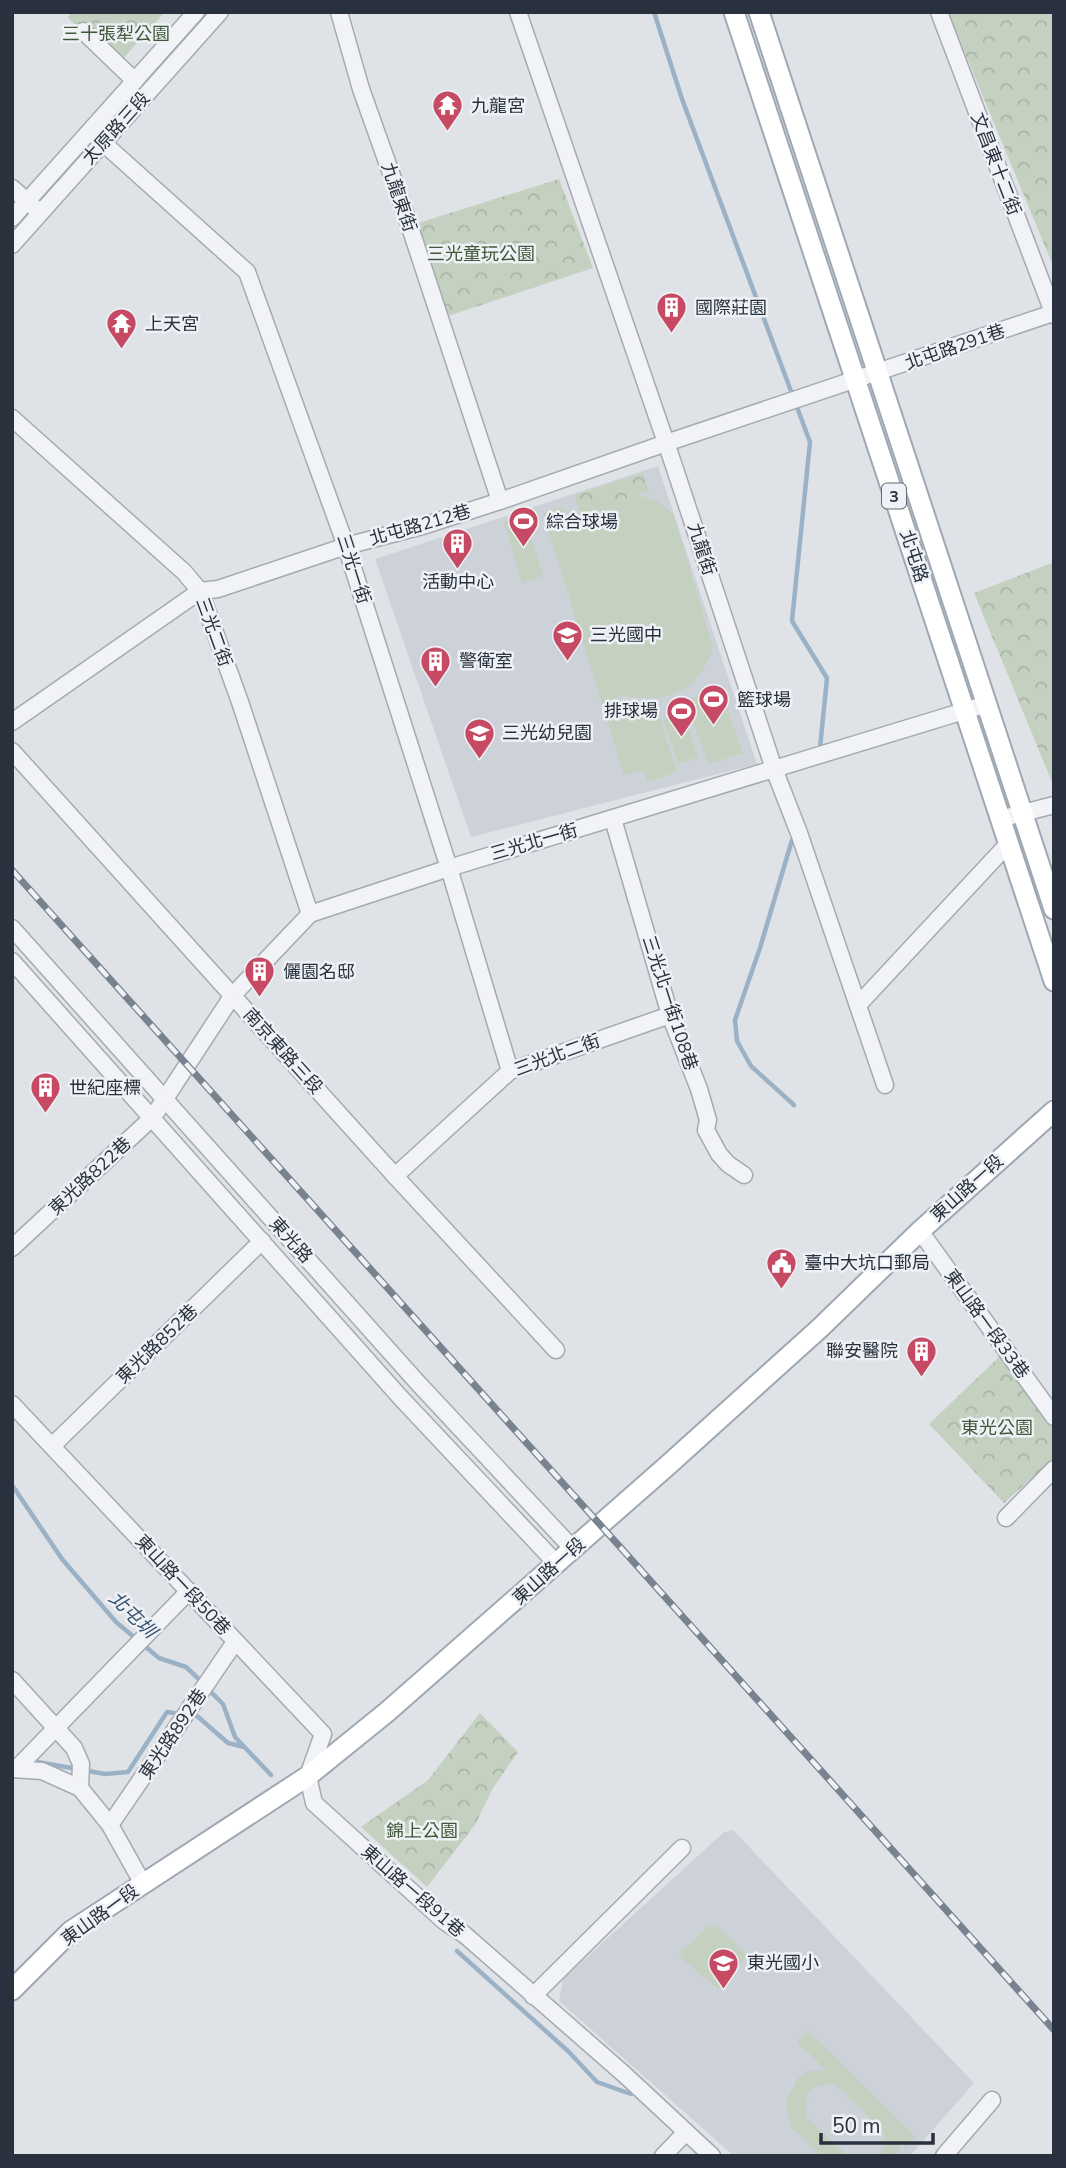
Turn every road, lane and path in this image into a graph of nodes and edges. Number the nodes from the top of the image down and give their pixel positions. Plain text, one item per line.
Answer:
1 (196, 12) edge
2 (339, 12) edge
3 (518, 12) edge
4 (734, 12) edge
5 (759, 12) edge
6 (939, 12) edge
7 (215, 14) edge
8 (83, 31) dead end
9 (135, 81) junction
10 (97, 137) junction
11 (12, 188) edge
12 (34, 208) junction
13 (12, 218) edge
14 (12, 245) edge
15 (1053, 314) edge
16 (878, 373) junction
17 (856, 380) junction
18 (12, 418) edge
19 (666, 443) junction
20 (500, 501) junction
21 (346, 546) junction
22 (200, 591) junction
23 (987, 704) junction
24 (964, 711) junction
25 (12, 722) edge
26 (12, 751) edge
27 (774, 769) junction
28 (1054, 805) edge
29 (1022, 813) junction
30 (613, 819) junction
31 (1000, 819) junction
32 (1008, 844) junction
33 (449, 867) junction
34 (1054, 909) edge
35 (310, 914) junction
36 (12, 928) edge
37 (12, 961) edge
38 (1054, 981) edge
39 (233, 995) junction
40 (858, 1005) junction
41 (670, 1014) junction
42 (510, 1071) junction
43 (885, 1085) dead end
44 (165, 1101) junction
45 (1054, 1111) edge
46 (153, 1117) junction
47 (395, 1175) junction
48 (744, 1175) dead end
49 (920, 1231) junction
50 (262, 1241) junction
51 (12, 1248) edge
52 (556, 1350) dead end
53 (12, 1404) edge
54 (1054, 1416) edge
55 (52, 1446) junction
56 (1054, 1469) edge
57 (1006, 1518) dead end
58 (573, 1549) junction
59 (557, 1564) junction
60 (189, 1591) junction
61 (235, 1642) junction
62 (12, 1680) edge
63 (55, 1727) junction
64 (14, 1769) edge
65 (308, 1776) junction
66 (80, 1788) junction
67 (110, 1825) junction
68 (682, 1848) dead end
69 (143, 1884) junction
70 (12, 1990) edge
71 (533, 1996) junction
72 (992, 2100) dead end
73 (685, 2132) junction
74 (663, 2156) edge
75 (712, 2156) edge
76 (944, 2156) edge

1 - 9 street, 太原路三段
2 - 20 street, 九龍東街
3 - 19 street, 九龍街
4 - 17 main road, 北屯路 / 3
5 - 16 main road, 北屯路 / 3
6 - 15 street, 文昌東十二街
7 - 10 street, 太原路三段
8 - 9 street
9 - 10 street, 太原路三段
10 - 12 street, 太原路三段
10 - 21 street, 三光一街
11 - 12 street
12 - 13 street, 太原路三段
12 - 14 street, 太原路三段
15 - 16 street, 北屯路291巷
16 - 17 street, 北屯路291巷
16 - 23 main road, 北屯路 / 3
17 - 19 street, 北屯路212巷
17 - 24 main road, 北屯路 / 3
18 - 22 street, 三光二街
19 - 20 street, 北屯路212巷
19 - 27 street, 九龍街
20 - 21 street, 北屯路212巷
21 - 22 street, 北屯路212巷
21 - 33 street, 三光一街
22 - 25 street, 北屯路212巷
22 - 35 street, 三光二街
23 - 24 street, 三光北一街
23 - 29 main road, 北屯路 / 3
24 - 27 street, 三光北一街
24 - 31 main road, 北屯路 / 3
26 - 39 street, 南京東路三段
27 - 30 street, 三光北一街
27 - 40 street, 九龍街
28 - 29 street
29 - 31 street
29 - 34 main road, 北屯路 / 3
30 - 33 street, 三光北一街
30 - 41 street, 三光北一街108巷
31 - 32 main road, 北屯路 / 3
32 - 38 main road, 北屯路 / 3
32 - 40 street
33 - 35 street, 三光北一街
33 - 42 street, 三光一街
35 - 39 street, 三光北一街
36 - 44 street, 東光路
37 - 46 street, 東光路
39 - 44 street, 三光北一街
39 - 47 street, 南京東路三段
40 - 43 street, 九龍街
41 - 42 street, 三光北二街
41 - 48 street, 三光北一街108巷
42 - 47 street, 三光北二街
44 - 46 street, 東光路822巷
44 - 58 street, 東光路
45 - 49 main road, 東山路一段
46 - 50 street, 東光路
46 - 51 street, 東光路822巷
47 - 52 street, 南京東路三段
49 - 54 street, 東山路一段33巷
49 - 58 main road, 東山路一段
50 - 55 street, 東光路852巷
50 - 59 street, 東光路
53 - 55 street, 東山路一段50巷
55 - 60 street, 東山路一段50巷
56 - 57 street
58 - 59 main road, 東山路一段
59 - 65 main road, 東山路一段
60 - 61 street, 東山路一段50巷
60 - 63 street
61 - 65 street, 東山路一段50巷
61 - 67 street, 東光路892巷
62 - 63 street
63 - 64 street
63 - 66 street
64 - 66 street
65 - 69 main road, 東山路一段
65 - 71 street, 東山路一段91巷
66 - 67 street
67 - 69 street
68 - 71 street
69 - 70 main road, 東山路一段
71 - 73 street, 東山路一段91巷
72 - 76 street
73 - 74 street
73 - 75 street, 東山路一段91巷

